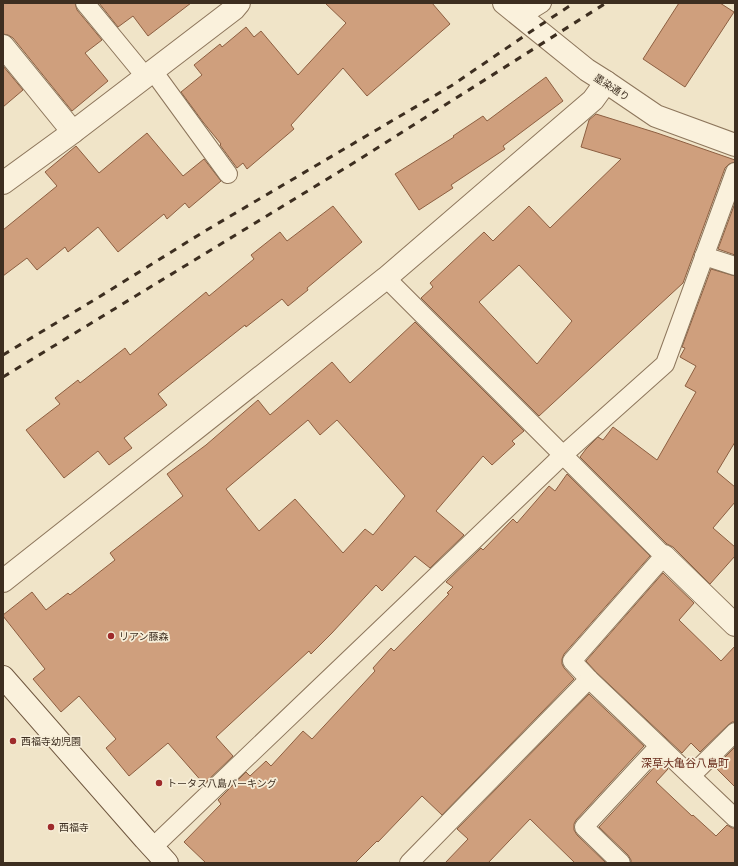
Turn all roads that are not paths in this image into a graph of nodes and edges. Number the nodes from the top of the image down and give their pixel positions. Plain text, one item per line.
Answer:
1 (85, 3) edge
2 (239, 3) edge
3 (542, 3) edge
4 (513, 10) edge
5 (3, 46) edge
6 (149, 74) junction
7 (606, 82) junction
8 (73, 132) junction
9 (735, 145) edge
10 (735, 172) edge
11 (228, 174) dead end
12 (3, 183) edge
13 (704, 256) junction
14 (735, 266) edge
15 (386, 278) junction
16 (563, 455) junction
17 (664, 556) junction
18 (3, 581) edge
19 (735, 625) edge
20 (3, 677) edge
21 (589, 679) junction
22 (735, 732) edge
23 (659, 746) junction
24 (691, 776) junction
25 (735, 818) edge
26 (153, 847) junction
27 (167, 863) edge
28 (409, 863) edge
29 (621, 863) edge

1 - 6 lane
2 - 6 street
3 - 4 lane
4 - 7 street, 墨染通り
5 - 8 street
6 - 8 street
6 - 11 lane
7 - 9 street, 墨染通り
7 - 15 street
8 - 12 street
10 - 13 lane
13 - 14 lane
13 - 16 lane
15 - 16 lane
15 - 18 street
16 - 17 lane
16 - 26 lane
17 - 19 street
17 - 21 lane
20 - 26 street
21 - 23 lane
21 - 28 lane
22 - 24 lane
23 - 24 lane
23 - 29 lane
24 - 25 lane
26 - 27 street

